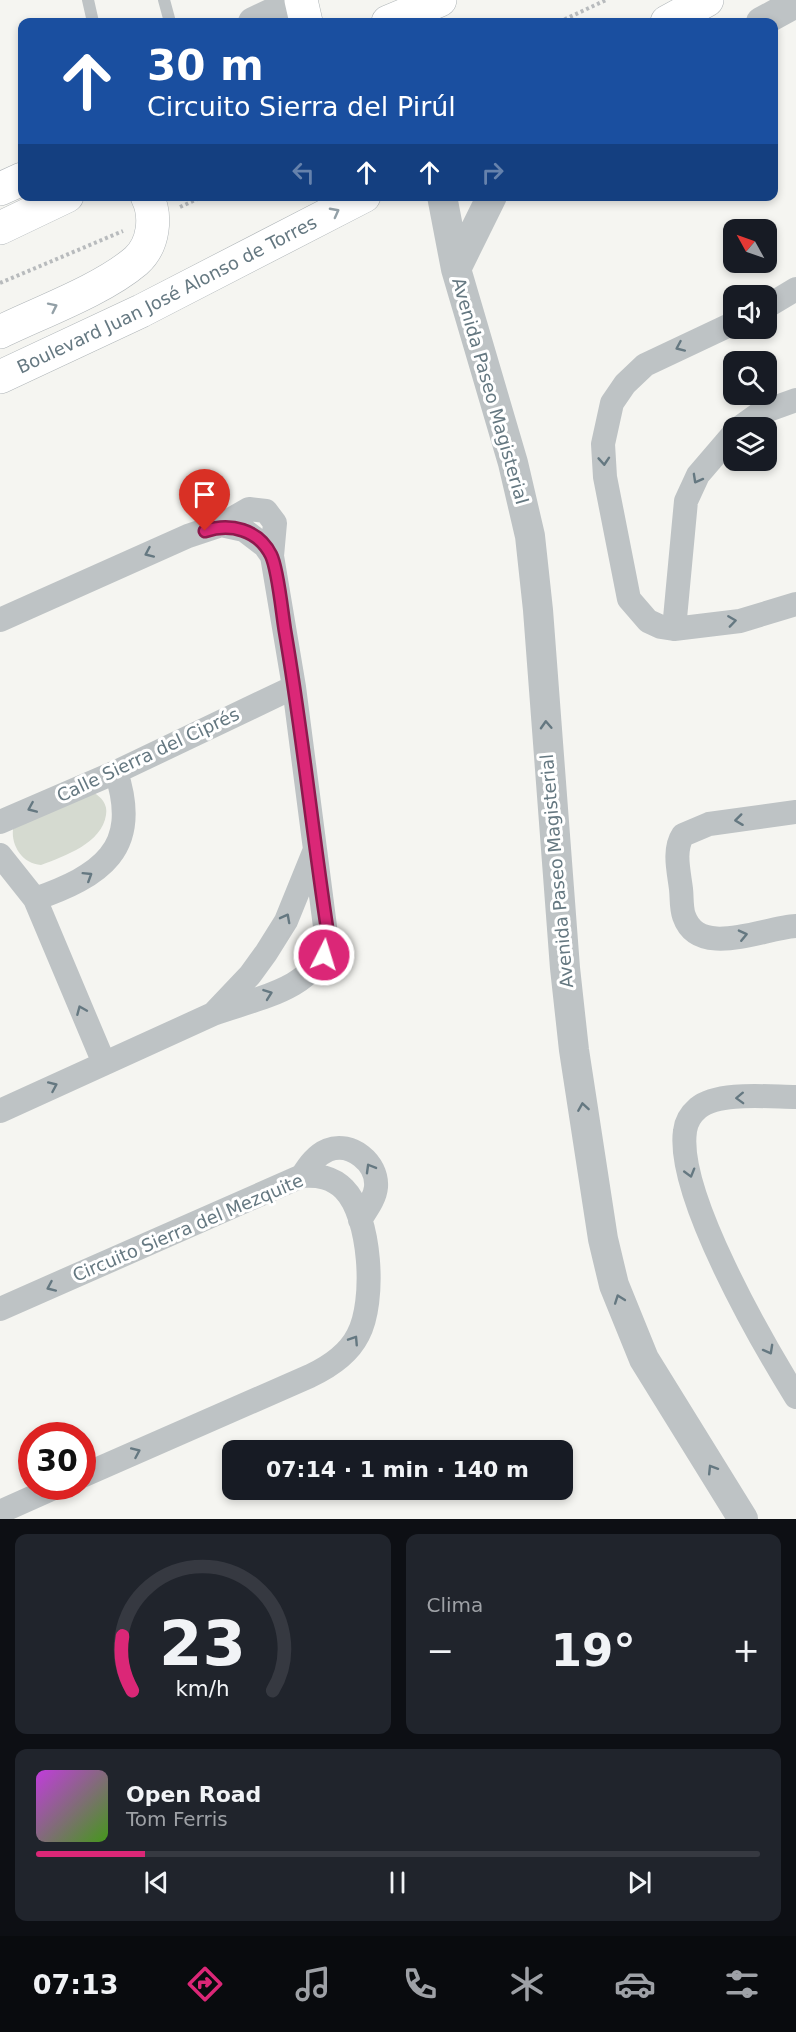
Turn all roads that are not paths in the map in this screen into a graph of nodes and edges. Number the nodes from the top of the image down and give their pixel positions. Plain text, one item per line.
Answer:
1 (88, 0) edge
2 (164, 0) edge
3 (301, 0) edge
4 (707, 0) edge
5 (796, 3) edge
6 (436, 6) edge
7 (92, 18) edge
8 (169, 18) edge
9 (262, 18) edge
10 (305, 18) edge
11 (400, 18) edge
12 (673, 18) edge
13 (768, 18) edge
14 (57, 201) edge
15 (354, 201) edge
16 (445, 201) edge
17 (490, 201) edge
18 (151, 207) edge
19 (0, 228) edge
20 (456, 269) junction
21 (796, 289) edge
22 (777, 300) edge
23 (723, 328) edge
24 (0, 332) edge
25 (0, 377) edge
26 (796, 400) edge
27 (754, 417) edge
28 (723, 446) edge
29 (796, 604) edge
30 (0, 620) edge
31 (674, 629) junction
32 (294, 687) junction
33 (116, 772) junction
34 (796, 812) edge
35 (0, 822) edge
36 (314, 850) junction
37 (0, 855) edge
38 (34, 899) junction
39 (796, 926) edge
40 (213, 1014) junction
41 (104, 1063) junction
42 (796, 1097) edge
43 (0, 1111) edge
44 (302, 1176) junction
45 (360, 1220) junction
46 (0, 1309) edge
47 (796, 1397) edge
48 (96, 1470) edge
49 (27, 1500) edge
50 (0, 1512) edge
51 (743, 1519) edge

1 - 7 lane
2 - 8 lane
3 - 9 street
3 - 10 main road
4 - 12 main road
5 - 13 street
6 - 11 main road
14 - 19 main road
25 -> 15 main road, Boulevard Juan José Alonso de Torres
16 - 20 street, Avenida Paseo Magisterial
17 - 20 street
24 -> 18 main road
51 -> 20 street, Avenida Paseo Magisterial
21 - 22 street
23 -> 31 street
26 - 27 street
28 -> 31 street
31 -> 29 street
32 -> 30 street
32 - 33 street, Calle Sierra del Ciprés
32 - 36 street
33 -> 35 street, Calle Sierra del Ciprés
38 -> 33 street
34 -> 39 street
40 -> 36 street
40 -> 36 street
37 - 38 street
41 -> 38 street
40 - 41 street
43 -> 41 street
42 -> 47 street
44 - 45 street, Circuito Sierra del Mezquite
45 -> 44 street
44 -> 46 street, Circuito Sierra del Mezquite
48 -> 45 street, Circuito Sierra del Mezquite
49 - 50 street

